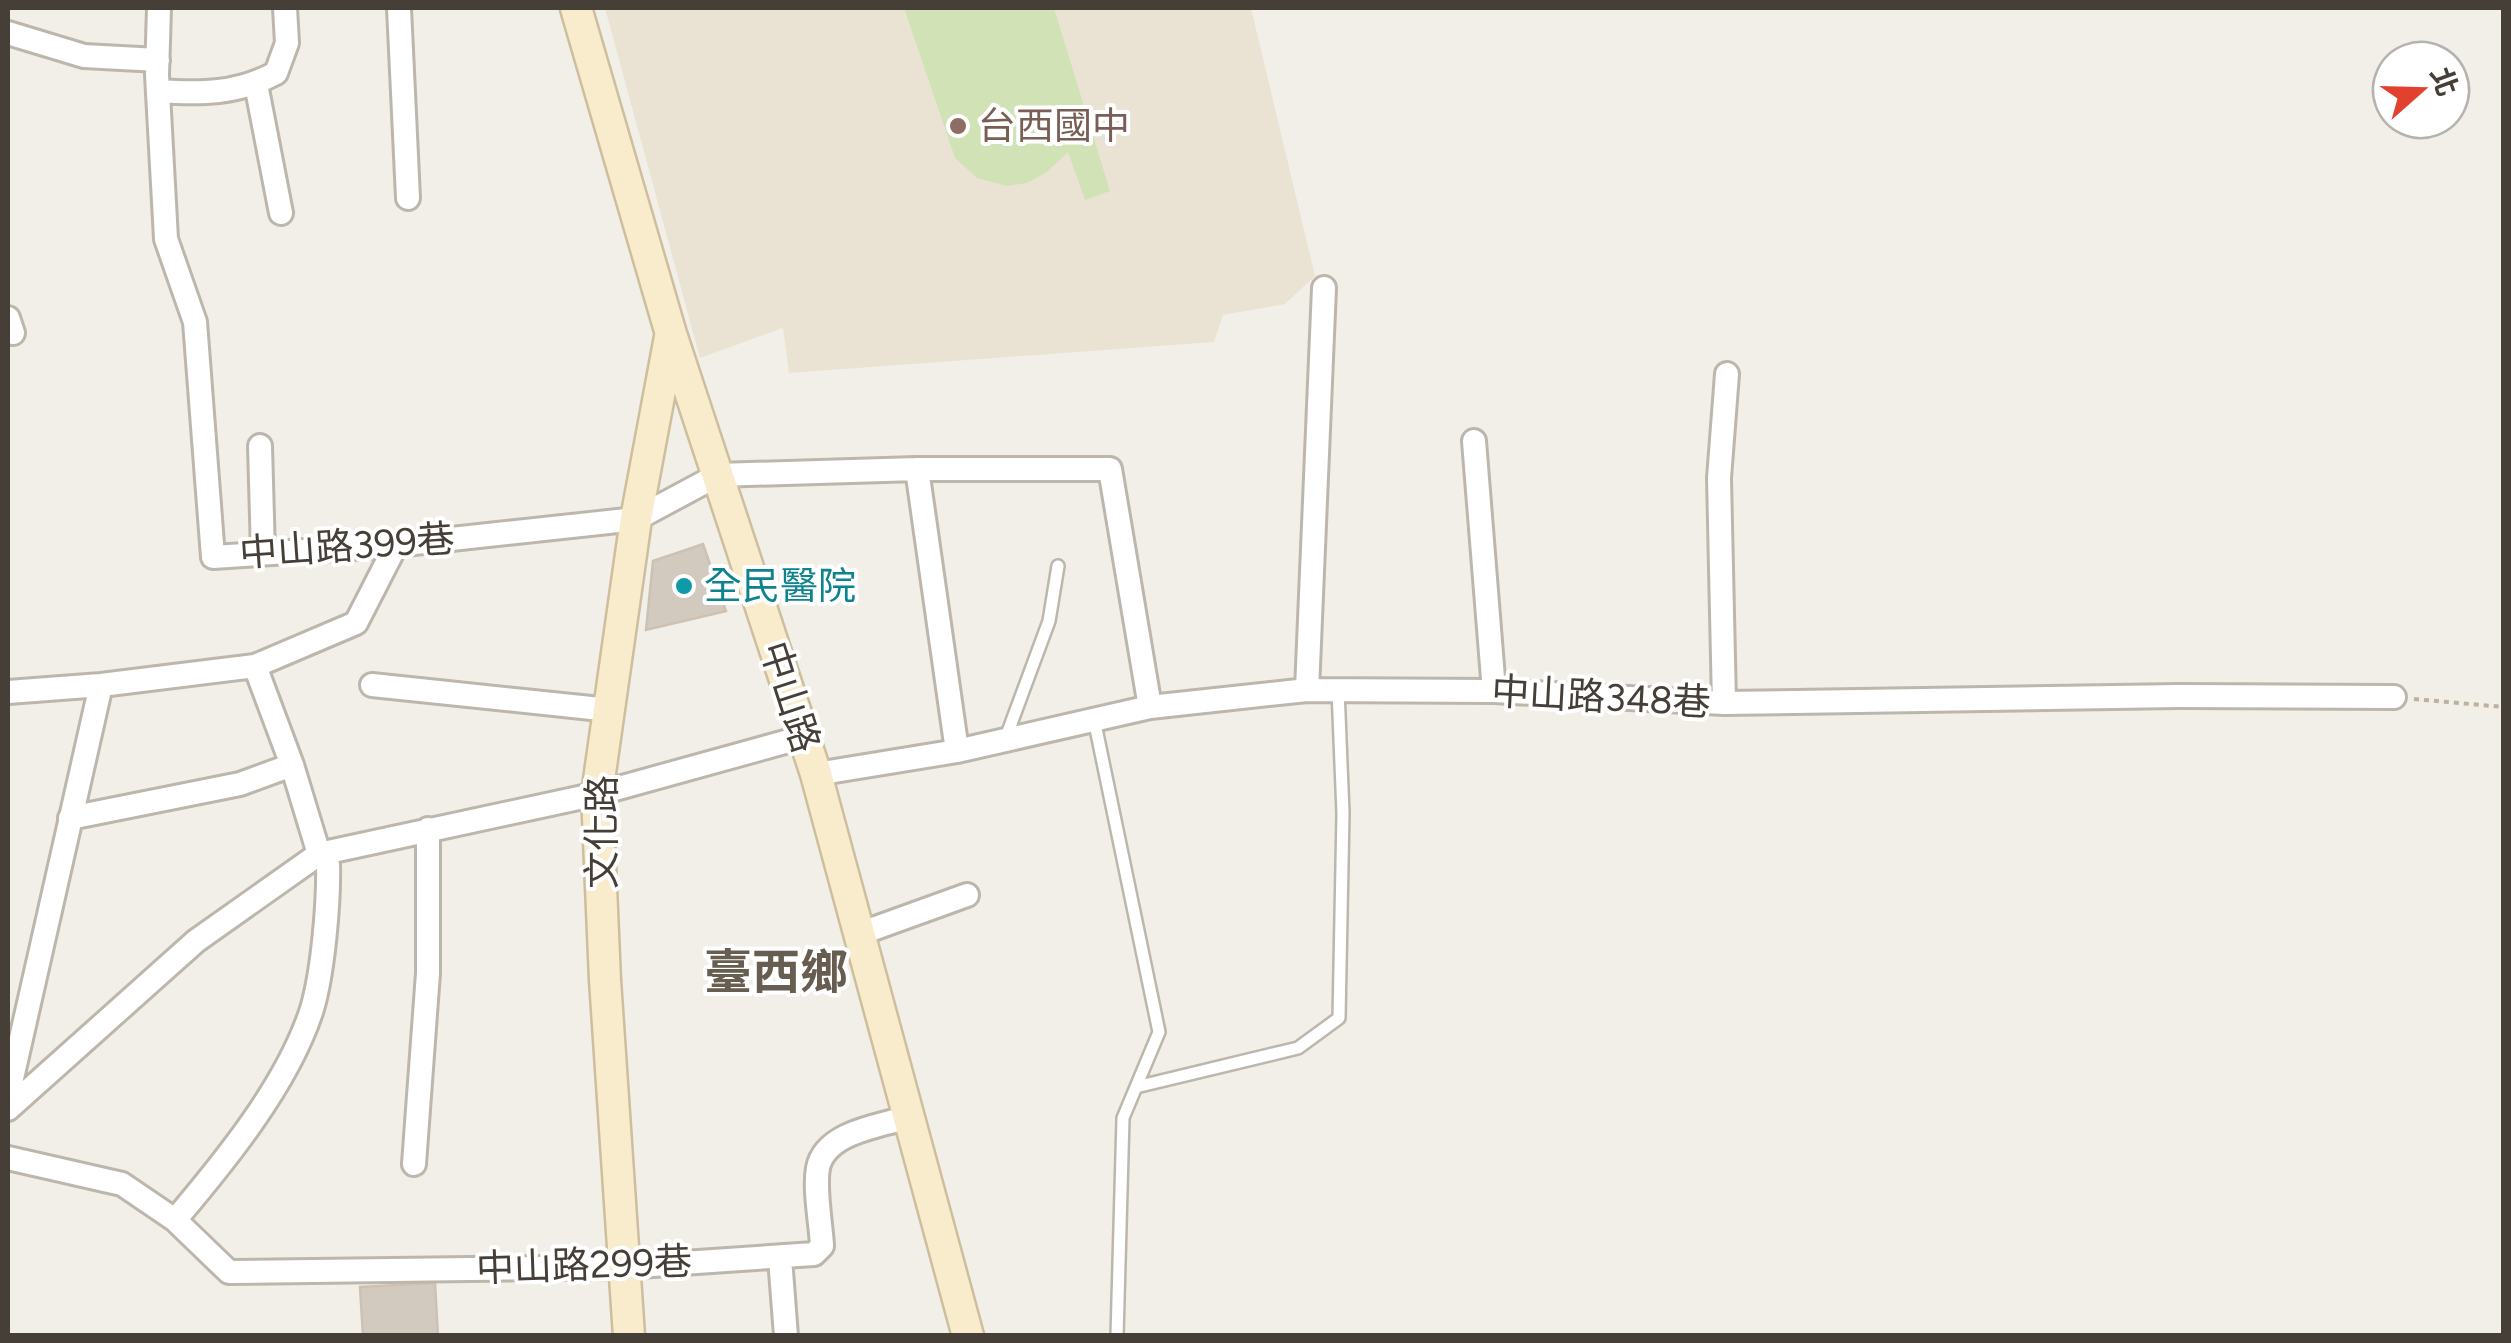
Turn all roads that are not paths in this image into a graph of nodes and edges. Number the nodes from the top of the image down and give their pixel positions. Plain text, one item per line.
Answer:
1 (159, 8) edge
2 (285, 8) edge
3 (399, 8) edge
4 (576, 8) edge
5 (8, 33) edge
6 (158, 76) junction
7 (256, 84) junction
8 (408, 198) dead end
9 (281, 213) dead end
10 (1324, 288) dead end
11 (670, 334) junction
12 (1727, 374) dead end
13 (1474, 441) dead end
14 (260, 446) dead end
15 (917, 469) junction
16 (718, 476) junction
17 (636, 519) junction
18 (396, 545) junction
19 (263, 553) junction
20 (1058, 566) dead end
21 (255, 666) junction
22 (101, 685) junction
23 (372, 685) dead end
24 (1307, 690) junction
25 (1338, 690) junction
26 (1494, 691) junction
27 (8, 692) edge
28 (2394, 698) road end
29 (1724, 703) junction
30 (1150, 707) junction
31 (610, 710) junction
32 (1094, 719) junction
33 (803, 737) junction
34 (1005, 740) junction
35 (957, 751) junction
36 (292, 766) junction
37 (816, 774) junction
38 (597, 794) junction
39 (70, 818) junction
40 (428, 829) junction
41 (319, 854) junction
42 (968, 895) dead end
43 (859, 934) junction
44 (1136, 1087) junction
45 (8, 1096) edge
46 (8, 1109) edge
47 (909, 1117) junction
48 (8, 1158) edge
49 (414, 1164) dead end
50 (175, 1220) junction
51 (780, 1258) junction
52 (624, 1266) junction
53 (629, 1336) edge
54 (786, 1336) edge
55 (968, 1336) edge
56 (1117, 1336) edge

1 - 6 street
2 - 7 street
3 - 8 street
4 - 11 main road, 中山路
5 - 6 street
6 - 7 street
6 - 19 street, 中山路399巷
7 - 9 street
10 - 24 street
11 - 16 main road, 中山路
11 - 17 main road, 文化路
12 - 29 street
13 - 26 street
14 - 19 street
15 - 16 street
15 - 30 street
15 - 35 street
16 - 17 street, 中山路399巷
16 - 33 main road, 中山路
17 - 18 street, 中山路399巷
17 - 31 main road, 文化路
18 - 19 street, 中山路399巷
18 - 21 street
20 - 34 lane
21 - 22 street
21 - 36 street
22 - 27 street
22 - 39 street
23 - 31 street
24 - 25 street, 中山路348巷
24 - 30 street, 中山路348巷
25 - 26 street, 中山路348巷
25 - 44 lane
26 - 29 street, 中山路348巷
28 - 29 street, 中山路348巷
30 - 32 street, 中山路348巷
31 - 38 main road, 文化路
32 - 34 street, 中山路348巷
32 - 44 lane
33 - 37 main road, 中山路
33 - 38 street
34 - 35 street, 中山路348巷
35 - 37 street, 中山路348巷
36 - 39 street
36 - 41 street
37 - 43 main road, 中山路
38 - 40 street
38 - 52 main road, 文化路
39 - 45 street
40 - 41 street
40 - 49 street
41 - 46 street
41 - 50 street
42 - 43 street
43 - 47 main road, 中山路
44 - 56 lane
47 - 51 street, 中山路299巷
47 - 55 main road, 中山路
48 - 50 street, 中山路299巷
50 - 52 street, 中山路299巷
51 - 52 street, 中山路299巷
51 - 54 street
52 - 53 main road, 文化路

